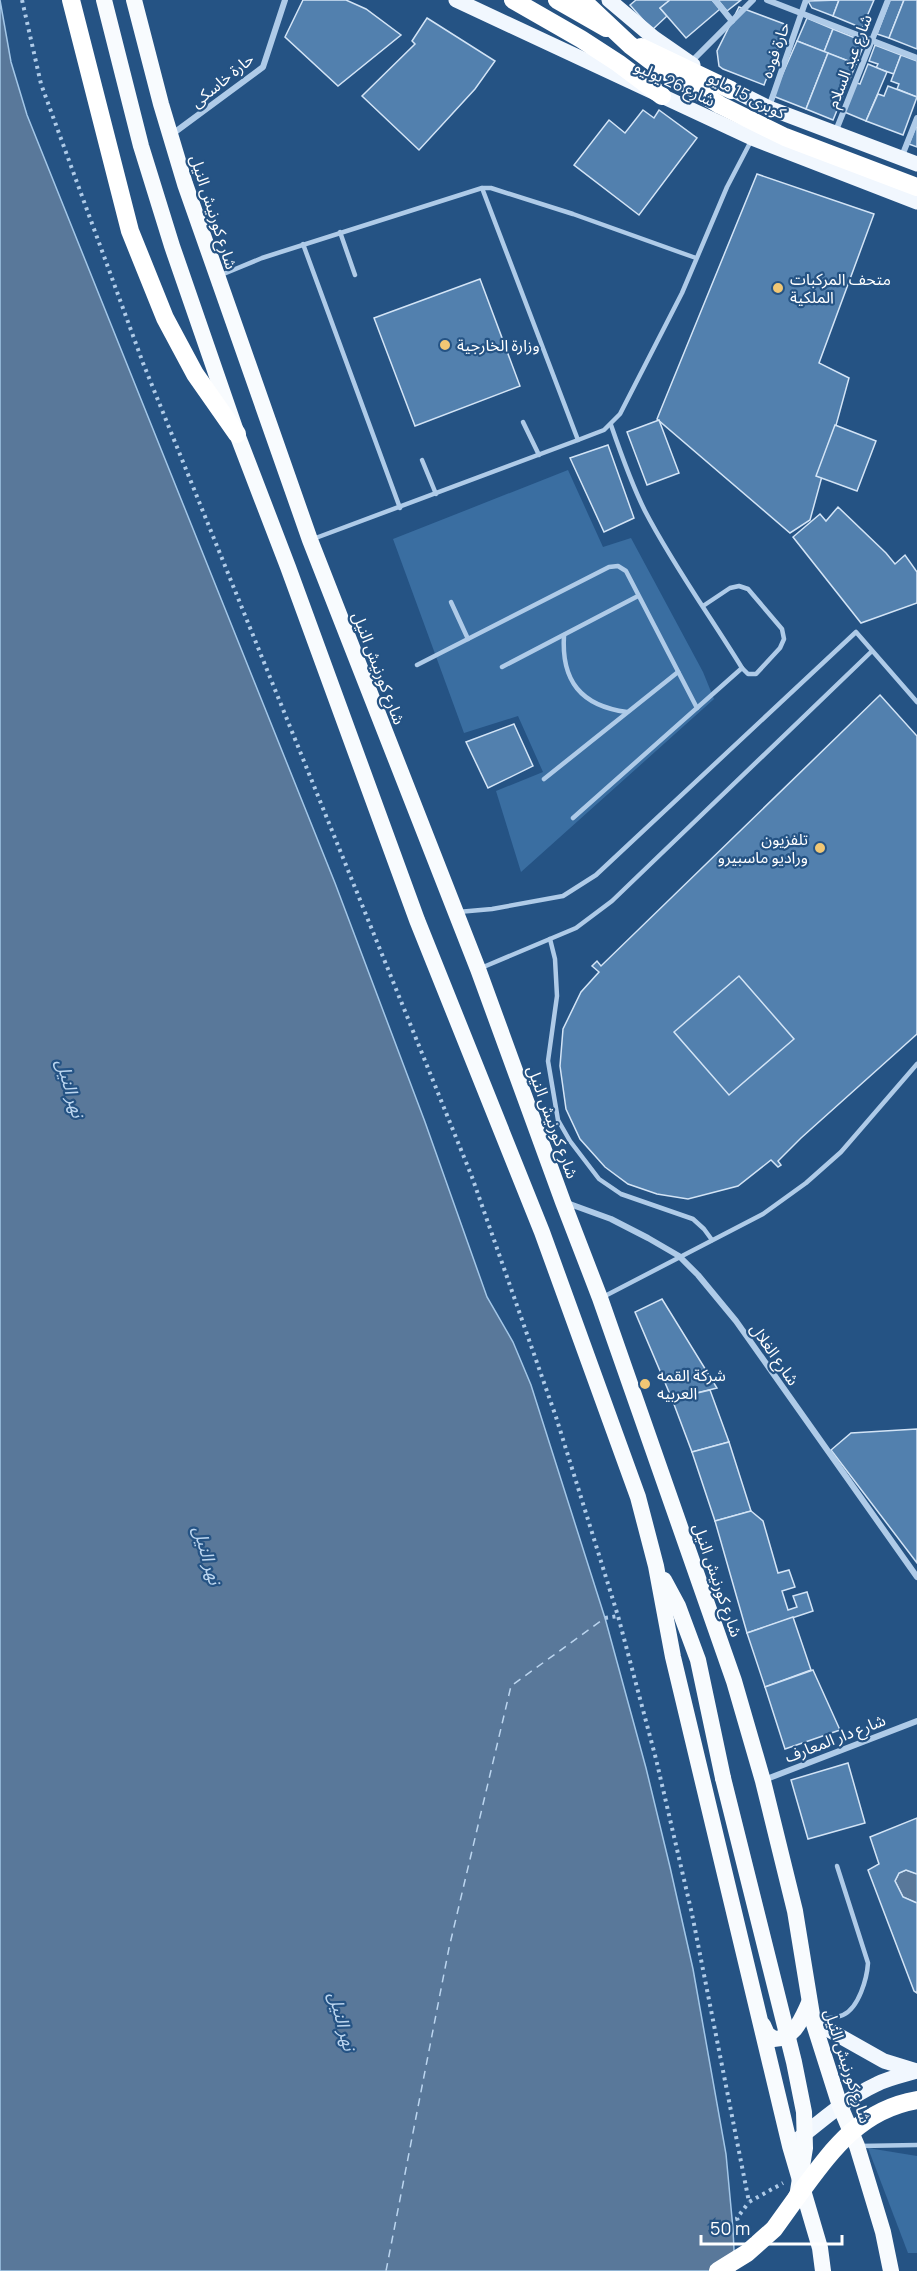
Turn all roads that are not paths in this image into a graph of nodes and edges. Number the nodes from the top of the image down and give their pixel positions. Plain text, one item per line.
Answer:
1 (71, 0) edge
2 (104, 0) edge
3 (134, 0) edge
4 (285, 0) edge
5 (456, 0) edge
6 (513, 0) edge
7 (557, 0) edge
8 (582, 0) edge
9 (715, 0) edge
10 (753, 0) edge
11 (767, 0) edge
12 (806, 0) edge
13 (888, 0) edge
14 (617, 2) edge
15 (801, 13) junction
16 (732, 21) junction
17 (872, 40) junction
18 (917, 58) edge
19 (689, 63) junction
20 (731, 90) junction
21 (662, 96) junction
22 (769, 108) junction
23 (917, 118) edge
24 (835, 133) junction
25 (171, 135) junction
26 (752, 138) junction
27 (901, 158) junction
28 (917, 164) edge
29 (917, 187) edge
30 (482, 188) junction
31 (917, 202) edge
32 (340, 232) junction
33 (303, 244) junction
34 (696, 258) junction
35 (355, 275) dead end
36 (216, 278) junction
37 (523, 422) dead end
38 (611, 425) junction
39 (237, 434) junction
40 (578, 440) junction
41 (538, 455) junction
42 (422, 460) dead end
43 (436, 494) junction
44 (400, 508) junction
45 (310, 540) junction
46 (638, 596) junction
47 (451, 602) dead end
48 (703, 606) junction
49 (564, 635) junction
50 (468, 639) junction
51 (872, 651) junction
52 (417, 665) dead end
53 (502, 667) dead end
54 (742, 668) junction
55 (678, 672) junction
56 (917, 702) edge
57 (697, 708) junction
58 (628, 712) junction
59 (544, 779) dead end
60 (573, 818) dead end
61 (456, 912) junction
62 (550, 939) junction
63 (478, 969) junction
64 (917, 1064) edge
65 (562, 1202) junction
66 (712, 1240) junction
67 (679, 1256) junction
68 (600, 1298) junction
69 (656, 1566) junction
70 (917, 1577) edge
71 (917, 1721) edge
72 (763, 1781) junction
73 (837, 1866) dead end
74 (809, 2003) junction
75 (761, 2021) junction
76 (813, 2021) junction
77 (917, 2071) edge
78 (917, 2100) edge
79 (840, 2106) junction
80 (917, 2145) edge
81 (790, 2146) junction
82 (857, 2146) junction
83 (796, 2197) junction
84 (718, 2271) edge
85 (823, 2271) edge
86 (891, 2271) edge

1 - 39 highway
2 - 39 highway
3 - 25 highway, شارع كورنيش النيل
4 - 25 street, حارة خاسكى
5 - 21 main road, شارع 26 يوليو
6 - 21 highway
7 - 20 highway
8 - 29 highway, كوبرى 15 مايو, bridge
9 - 16 street
10 - 16 street
11 - 15 street
12 - 15 street, حارة فوده
13 - 17 street, شارع عبد السلام
14 - 19 main road, شارع 26 يوليو
15 - 17 street
15 - 22 street, حارة فوده
16 - 19 street
17 - 18 street
17 - 24 street, شارع عبد السلام
19 - 20 main road, شارع 26 يوليو
20 - 22 main road, شارع 26 يوليو
21 - 26 main road, شارع 26 يوليو
22 - 24 main road, شارع 26 يوليو
23 - 27 street
24 - 27 main road, شارع 26 يوليو
25 - 36 highway, شارع كورنيش النيل
26 - 31 main road, شارع 26 يوليو
26 - 34 lane
27 - 28 main road, شارع 26 يوليو
30 - 32 lane
30 - 34 lane
30 - 40 lane
32 - 33 lane
32 - 35 lane
33 - 36 lane
33 - 44 lane
34 - 38 lane
36 - 45 highway, شارع كورنيش النيل
37 - 41 lane
38 - 40 lane
38 - 48 lane
39 - 69 highway
40 - 41 lane
41 - 43 lane
42 - 43 lane
43 - 44 lane
44 - 45 lane
45 - 61 highway, شارع كورنيش النيل
46 - 49 lane
46 - 50 lane
46 - 55 lane
47 - 50 lane
48 - 54 lane
48 - 54 lane
49 - 53 lane
49 - 58 lane
50 - 52 lane
51 - 56 lane
51 - 61 lane
51 - 62 lane
54 - 57 lane
55 - 57 lane
55 - 58 lane
57 - 60 lane
58 - 59 lane
61 - 63 highway, شارع كورنيش النيل
62 - 63 lane
62 - 66 lane
63 - 65 highway, شارع كورنيش النيل
64 - 66 lane
65 - 67 street, شارع الغلال
65 - 68 highway, شارع كورنيش النيل
66 - 67 lane
67 - 68 lane
67 - 70 street, شارع الغلال
68 - 72 highway, شارع كورنيش النيل
69 - 75 highway
69 - 83 highway, bridge
71 - 72 street, شارع دار المعارف
72 - 74 highway, شارع كورنيش النيل
73 - 76 lane
74 - 75 highway
74 - 76 highway, شارع كورنيش النيل
75 - 81 highway
76 - 77 main road
76 - 79 highway, شارع كورنيش النيل
77 - 79 main road
78 - 83 highway, bridge
79 - 81 main road
79 - 82 highway, شارع كورنيش النيل
80 - 82 lane
81 - 85 highway
82 - 86 highway, شارع كورنيش النيل
83 - 84 highway

